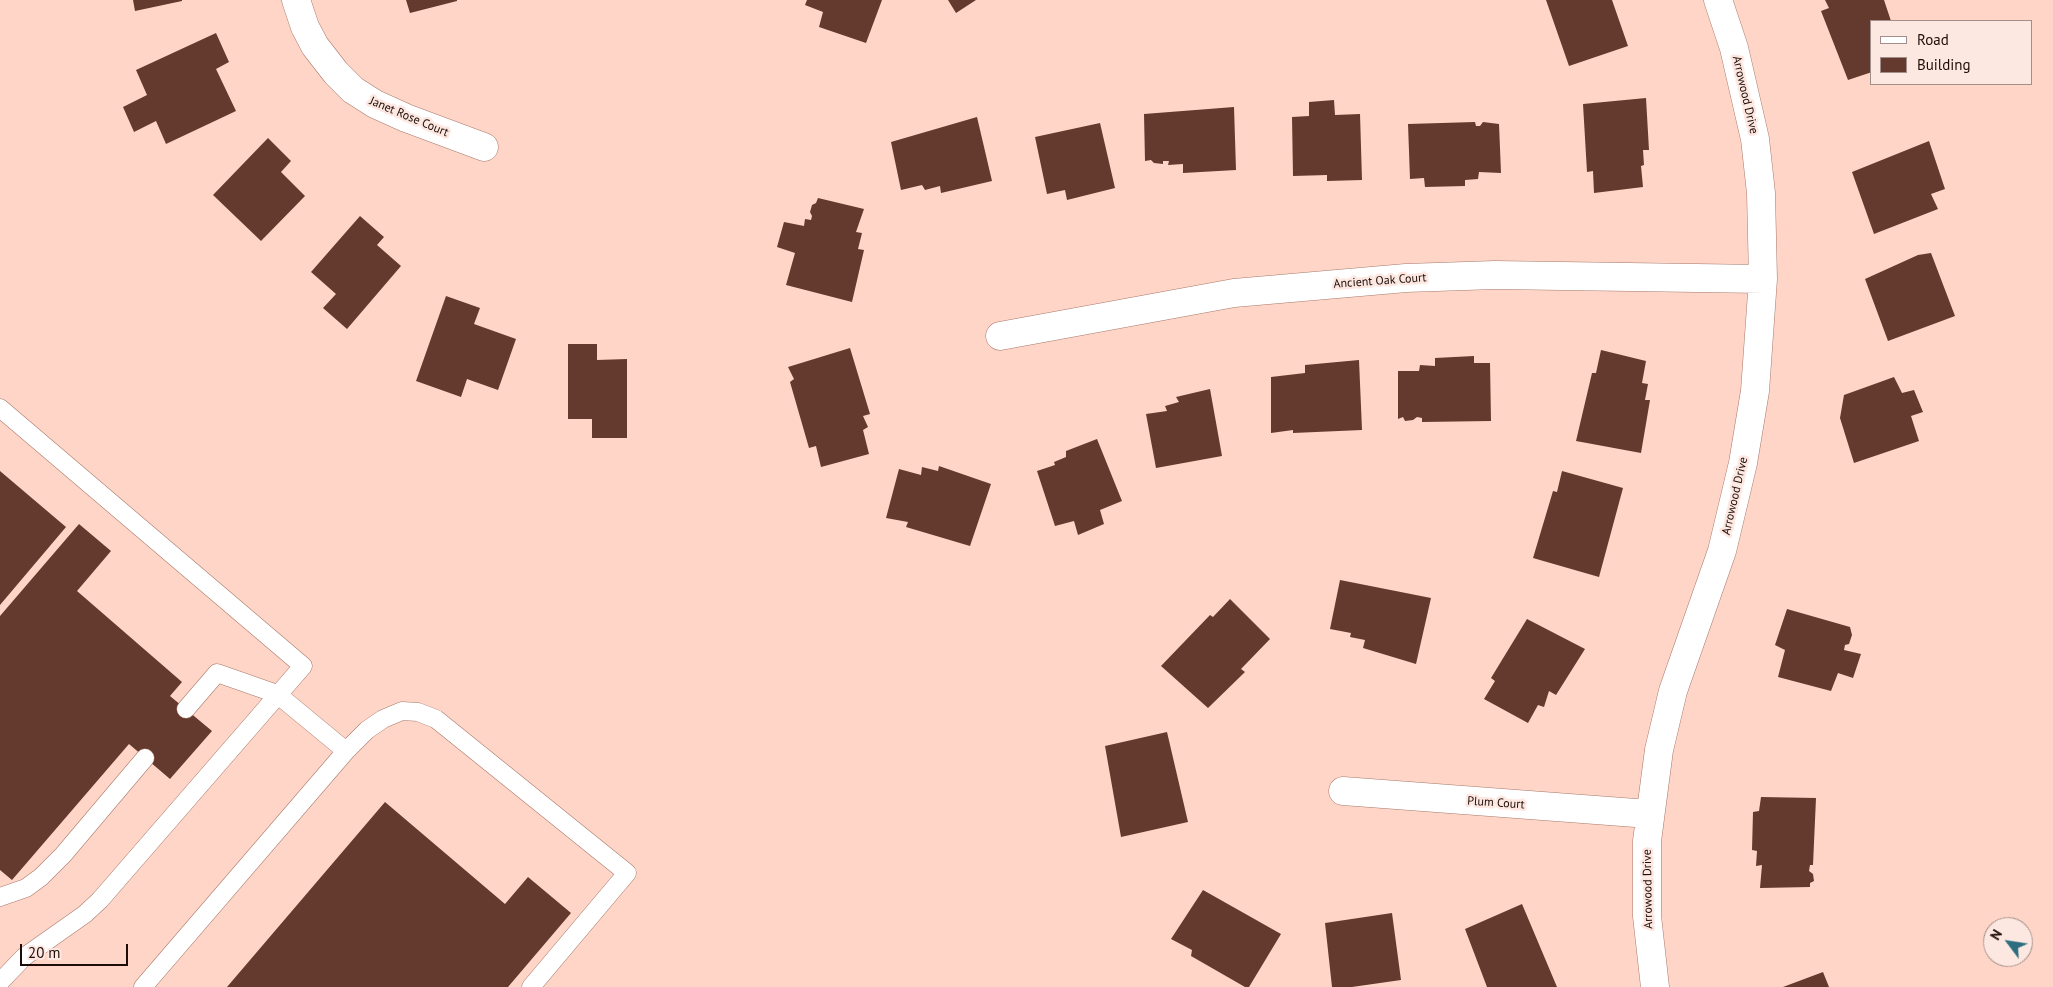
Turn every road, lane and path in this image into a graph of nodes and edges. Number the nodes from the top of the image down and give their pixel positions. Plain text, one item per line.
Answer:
1 (296, 0) edge
2 (1718, 0) edge
3 (484, 147) dead end
4 (1763, 279) junction
5 (1000, 336) dead end
6 (0, 408) edge
7 (277, 694) junction
8 (186, 709) dead end
9 (346, 751) junction
10 (145, 758) dead end
11 (1343, 791) dead end
12 (1649, 814) junction
13 (0, 897) edge
14 (0, 982) edge
15 (143, 987) edge
16 (531, 987) edge
17 (1655, 987) edge

1 - 3 street, Janet Rose Court
2 - 4 street, Arrowood Drive
4 - 5 street, Ancient Oak Court
4 - 12 street, Arrowood Drive
6 - 7 lane
7 - 8 lane
7 - 9 lane
7 - 14 lane
9 - 15 lane
9 - 16 lane
10 - 13 lane
11 - 12 street, Plum Court
12 - 17 street, Arrowood Drive

